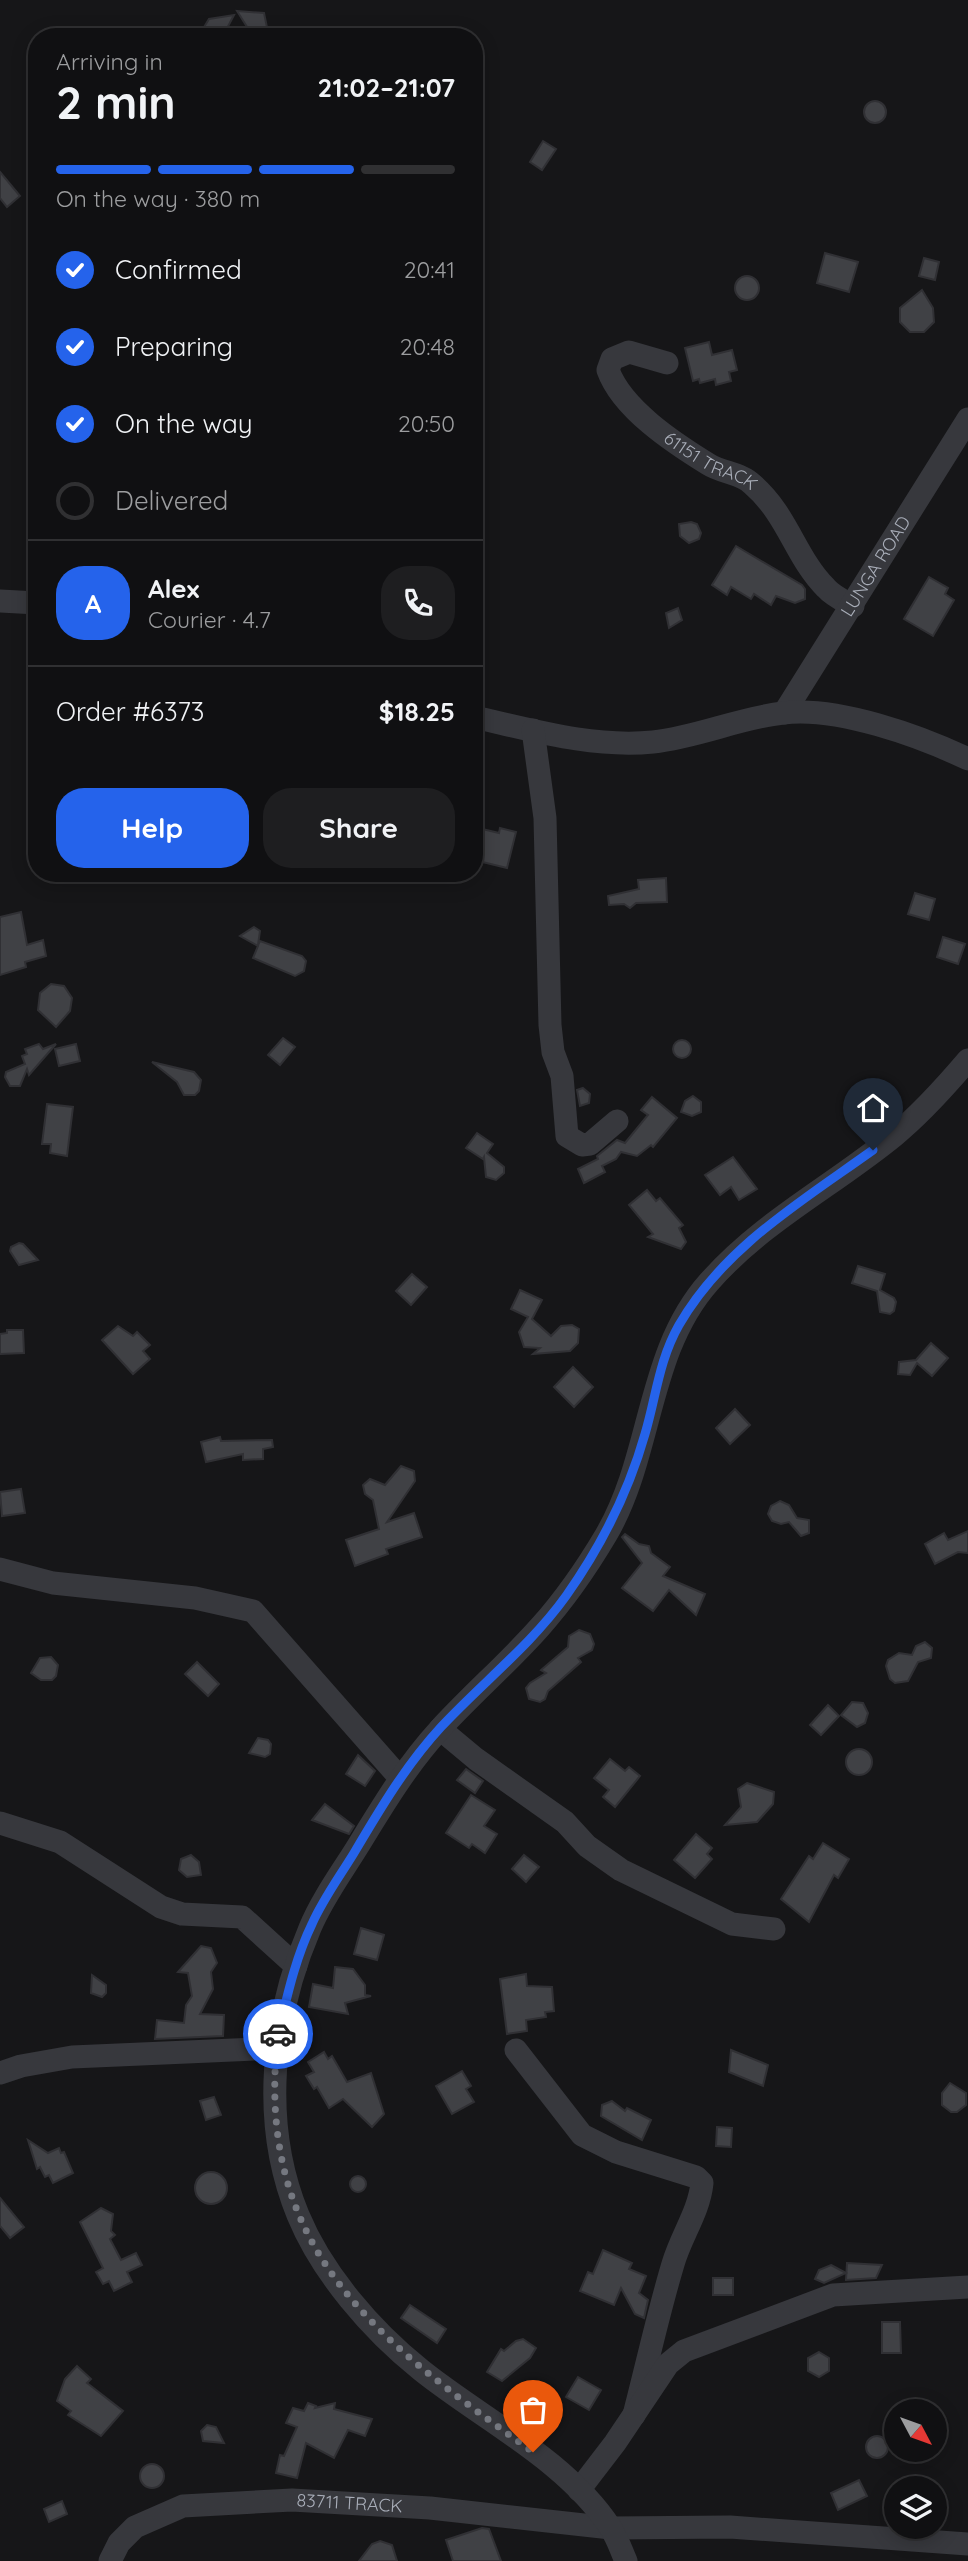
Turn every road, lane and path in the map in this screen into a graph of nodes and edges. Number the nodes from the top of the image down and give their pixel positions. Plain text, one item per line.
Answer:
1 (667, 363) dead end
2 (968, 419) edge
3 (0, 601) edge
4 (28, 603) edge
5 (853, 606) junction
6 (784, 713) junction
7 (483, 719) edge
8 (533, 730) junction
9 (968, 759) edge
10 (968, 1060) edge
11 (617, 1121) dead end
12 (0, 1569) edge
13 (440, 1729) junction
14 (400, 1778) junction
15 (0, 1823) edge
16 (775, 1929) dead end
17 (296, 1966) junction
18 (277, 2048) junction
19 (516, 2050) dead end
20 (0, 2073) edge
21 (968, 2287) edge
22 (634, 2415) junction
23 (579, 2490) junction
24 (611, 2528) junction
25 (968, 2544) edge
26 (110, 2561) edge
27 (626, 2561) edge

1 - 5 street, 61151 TRACK
2 - 5 street, LUNGA ROAD
3 - 4 street
5 - 6 street, LUNGA ROAD
6 - 8 street
6 - 9 street
7 - 8 street
8 - 11 street
10 - 13 street
12 - 14 street
13 - 14 street
13 - 16 street
14 - 17 street
15 - 17 street
17 - 18 street
18 - 20 street
18 - 23 street
19 - 22 street
21 - 22 street
22 - 23 street
23 - 24 street
24 - 25 street, 83711 TRACK
24 - 26 street, 83711 TRACK
24 - 27 street

